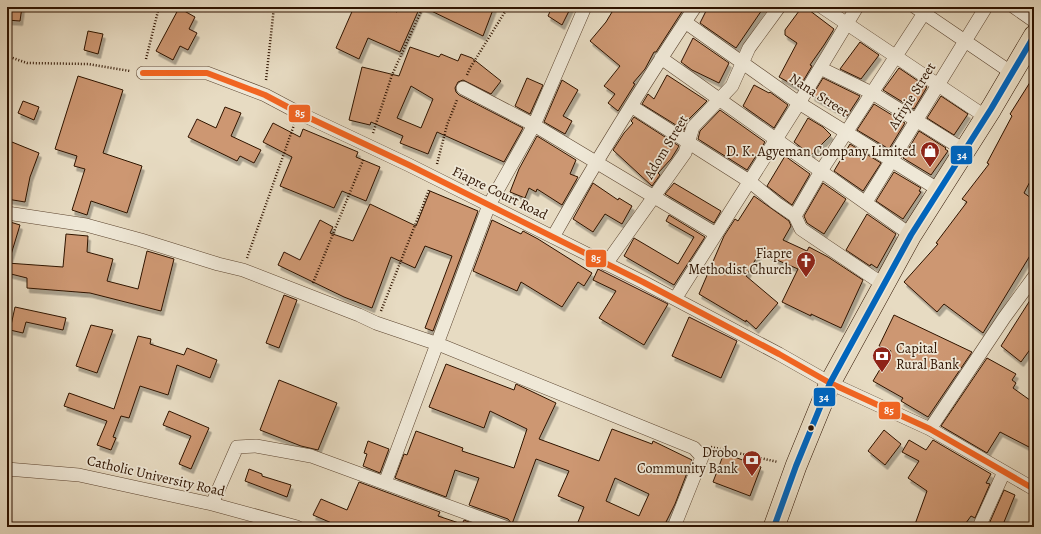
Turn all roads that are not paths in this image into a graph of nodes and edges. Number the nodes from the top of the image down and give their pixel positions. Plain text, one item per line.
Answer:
1 (585, 7) edge
2 (694, 7) edge
3 (779, 7) edge
4 (822, 7) edge
5 (857, 7) edge
6 (986, 7) edge
7 (1014, 7) edge
8 (922, 9) edge
9 (1034, 21) edge
10 (685, 22) junction
11 (847, 23) junction
12 (1034, 36) edge
13 (965, 41) junction
14 (896, 56) junction
15 (661, 58) junction
16 (742, 63) junction
17 (820, 68) junction
18 (143, 73) road end
19 (1012, 73) junction
20 (938, 85) junction
21 (463, 88) dead end
22 (872, 93) junction
23 (720, 99) junction
24 (799, 103) junction
25 (631, 106) junction
26 (986, 117) junction
27 (916, 120) junction
28 (534, 125) junction
29 (846, 132) junction
30 (776, 139) junction
31 (688, 142) junction
32 (964, 150) junction
33 (892, 160) junction
34 (595, 163) junction
35 (821, 171) junction
36 (750, 181) junction
37 (939, 190) junction
38 (654, 198) junction
39 (866, 202) junction
40 (489, 205) junction
41 (7, 213) edge
42 (795, 216) junction
43 (716, 234) junction
44 (911, 235) junction
45 (553, 237) junction
46 (606, 264) junction
47 (1034, 277) edge
48 (884, 285) junction
49 (675, 299) junction
50 (438, 344) junction
51 (830, 383) junction
52 (930, 429) junction
53 (7, 469) edge
54 (1004, 472) junction
55 (385, 484) junction
56 (1034, 489) edge
57 (212, 504) junction
58 (297, 527) edge
59 (505, 527) edge
60 (674, 527) edge
61 (774, 527) edge
62 (979, 527) edge

1 - 28 street
2 - 10 street
3 - 16 street, Adom Street
4 - 11 street
5 - 11 street
6 - 13 street, Afriyie Street
7 - 9 street
8 - 13 street
8 - 14 street
10 - 15 street
10 - 16 street, Nana Street
11 - 14 street
11 - 17 street
12 - 19 main road
13 - 19 street
13 - 20 street, Afriyie Street
14 - 20 street
14 - 22 street
15 - 23 street
15 - 25 street
16 - 23 street, Adom Street
16 - 24 street, Nana Street
17 - 22 street
17 - 24 street
18 - 40 street, Fiapre Court Road
19 - 26 main road
20 - 26 street
20 - 27 street, Afriyie Street
21 - 28 street
22 - 27 street
22 - 29 street
23 - 30 street
23 - 31 street, Adom Street
24 - 29 street, Nana Street
24 - 30 street
25 - 31 street
25 - 34 street
26 - 32 main road
27 - 32 street
27 - 33 street, Afriyie Street
28 - 34 street
28 - 40 street
29 - 33 street, Nana Street
29 - 35 street
30 - 35 street
30 - 36 street
31 - 36 street
31 - 38 street, Adom Street
32 - 37 main road
33 - 37 street, Nana Street
33 - 39 street, Afriyie Street
34 - 38 street
34 - 45 street
35 - 39 street
35 - 42 street
36 - 42 street
36 - 43 street
37 - 44 main road
38 - 43 street
38 - 46 street, Adom Street
39 - 44 street
40 - 45 street, Fiapre Court Road
40 - 50 street
41 - 50 street
42 - 48 street
43 - 49 street
44 - 48 main road
45 - 46 street, Fiapre Court Road
46 - 49 street, Fiapre Court Road
47 - 52 street
48 - 51 main road
49 - 51 street, Fiapre Court Road
50 - 55 street
50 - 60 street
51 - 52 street, Fiapre Court Road
51 - 61 main road
52 - 54 street, Fiapre Court Road
53 - 57 street, Catholic University Road
54 - 56 street, Fiapre Court Road
54 - 62 street
55 - 57 street
55 - 59 street
57 - 58 street, Catholic University Road

